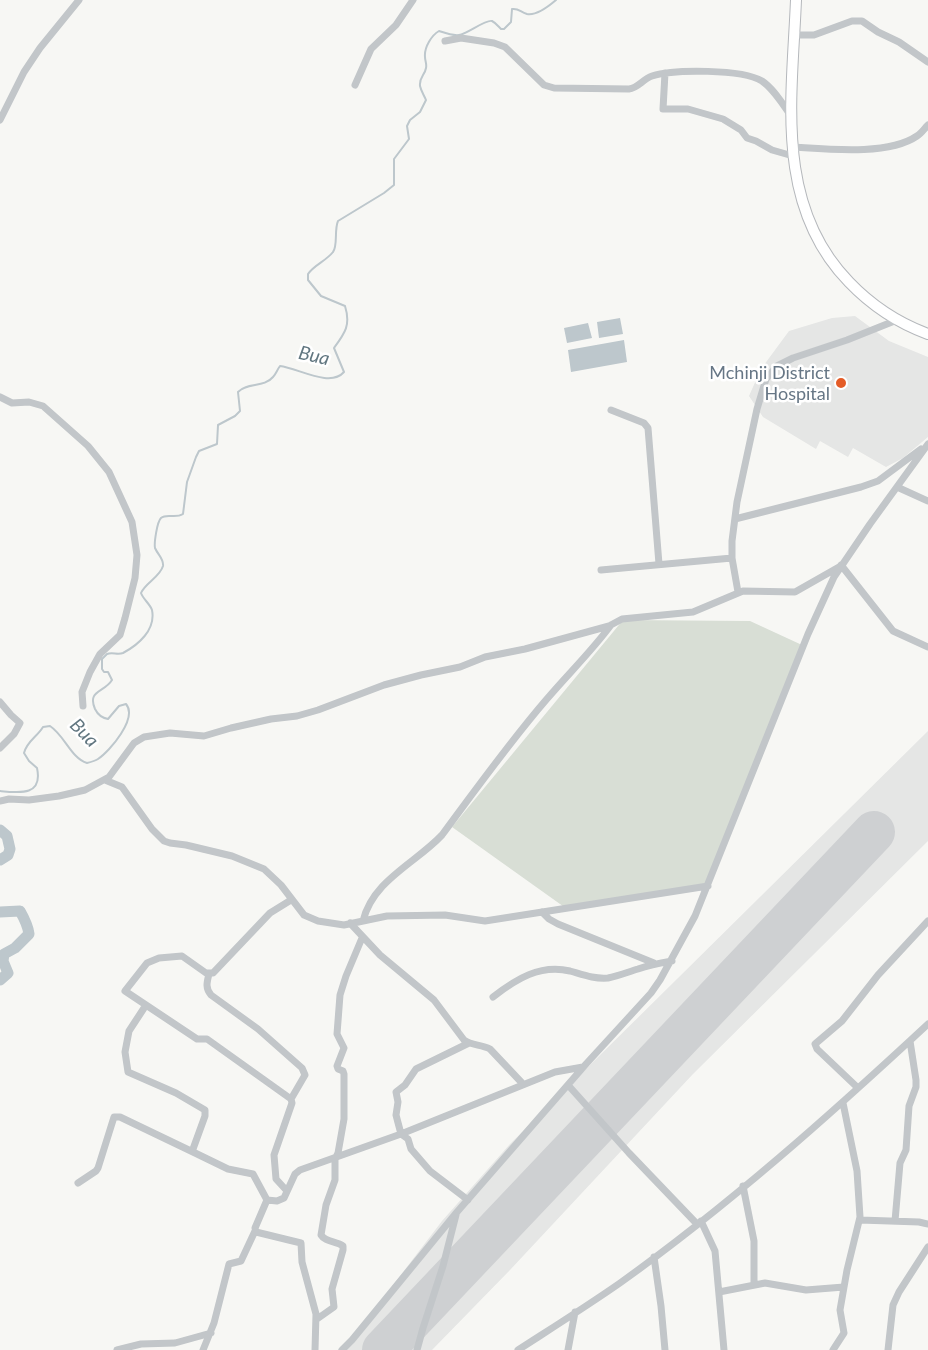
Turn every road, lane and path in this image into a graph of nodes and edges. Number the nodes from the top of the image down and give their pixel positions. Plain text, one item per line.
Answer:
1 (79, 0) edge
2 (413, 0) edge
3 (796, 0) edge
4 (794, 35) junction
5 (445, 41) dead end
6 (928, 62) edge
7 (665, 73) junction
8 (355, 85) dead end
9 (792, 117) junction
10 (0, 120) edge
11 (928, 125) edge
12 (793, 151) junction
13 (897, 320) junction
14 (928, 334) edge
15 (0, 397) edge
16 (611, 410) dead end
17 (928, 445) edge
18 (897, 486) junction
19 (928, 501) edge
20 (735, 519) junction
21 (732, 558) junction
22 (659, 564) junction
23 (841, 565) junction
24 (601, 570) dead end
25 (738, 592) junction
26 (612, 625) junction
27 (928, 647) edge
28 (0, 702) edge
29 (83, 706) dead end
30 (0, 748) edge
31 (105, 780) junction
32 (0, 801) edge
33 (708, 886) junction
34 (291, 900) junction
35 (542, 912) junction
36 (363, 921) junction
37 (928, 921) edge
38 (350, 924) junction
39 (362, 938) junction
40 (672, 961) junction
41 (654, 963) junction
42 (209, 974) junction
43 (493, 997) dead end
44 (146, 1005) junction
45 (928, 1024) edge
46 (910, 1041) junction
47 (469, 1043) junction
48 (583, 1068) junction
49 (523, 1084) junction
50 (568, 1085) junction
51 (858, 1088) junction
52 (290, 1099) junction
53 (842, 1103) junction
54 (401, 1134) junction
55 (194, 1152) junction
56 (335, 1159) junction
57 (78, 1183) dead end
58 (743, 1186) junction
59 (287, 1191) junction
60 (267, 1200) junction
61 (468, 1200) junction
62 (457, 1212) junction
63 (860, 1220) junction
64 (895, 1221) junction
65 (699, 1222) junction
66 (928, 1224) edge
67 (255, 1231) junction
68 (928, 1248) edge
69 (654, 1257) junction
70 (754, 1284) junction
71 (844, 1287) junction
72 (719, 1292) junction
73 (575, 1312) junction
74 (317, 1319) junction
75 (211, 1333) junction
76 (117, 1350) edge
77 (203, 1350) edge
78 (315, 1350) edge
79 (342, 1350) edge
80 (418, 1350) edge
81 (518, 1350) edge
82 (568, 1350) edge
83 (665, 1350) edge
84 (724, 1350) edge
85 (833, 1350) edge
86 (888, 1350) edge

1 - 10 street
2 - 8 street
3 - 4 highway
4 - 6 street
4 - 9 highway
5 - 7 street
7 - 9 street
7 - 12 street
9 - 12 highway
11 - 12 street
12 - 13 highway
13 - 14 highway
13 - 20 street
15 - 29 street
16 - 22 street
17 - 18 street
17 - 20 street
18 - 19 street
18 - 23 street
20 - 21 street
21 - 22 street
21 - 25 street
22 - 24 street
23 - 25 street
23 - 27 street
23 - 33 street
25 - 26 street
26 - 31 street
26 - 36 street
28 - 30 street
31 - 32 street
31 - 34 street
33 - 35 street
33 - 40 street
34 - 38 street
34 - 42 street
35 - 36 street
35 - 41 street
36 - 38 street
37 - 51 street
38 - 39 street
39 - 47 street
39 - 56 street
40 - 41 street
40 - 48 street
41 - 43 street
42 - 44 street
42 - 52 street
44 - 52 street
44 - 55 street
45 - 46 street
46 - 51 street
46 - 64 street
47 - 49 street
47 - 54 street
48 - 49 street
48 - 50 street
49 - 54 street
50 - 61 street
50 - 65 street
51 - 53 street
52 - 59 street
53 - 58 street
53 - 63 street
54 - 56 street
54 - 61 street
55 - 57 street
55 - 60 street
56 - 59 street
56 - 74 street
58 - 65 street
58 - 70 street
59 - 60 street
60 - 67 street
61 - 62 street
62 - 79 street
62 - 80 street
63 - 64 street
63 - 71 street
64 - 66 street
65 - 69 street
65 - 72 street
67 - 74 street
67 - 75 street
68 - 86 street
69 - 73 street
69 - 83 street
70 - 71 street
70 - 72 street
71 - 85 street
72 - 84 street
73 - 81 street
73 - 82 street
74 - 78 street
75 - 76 street
75 - 77 street

